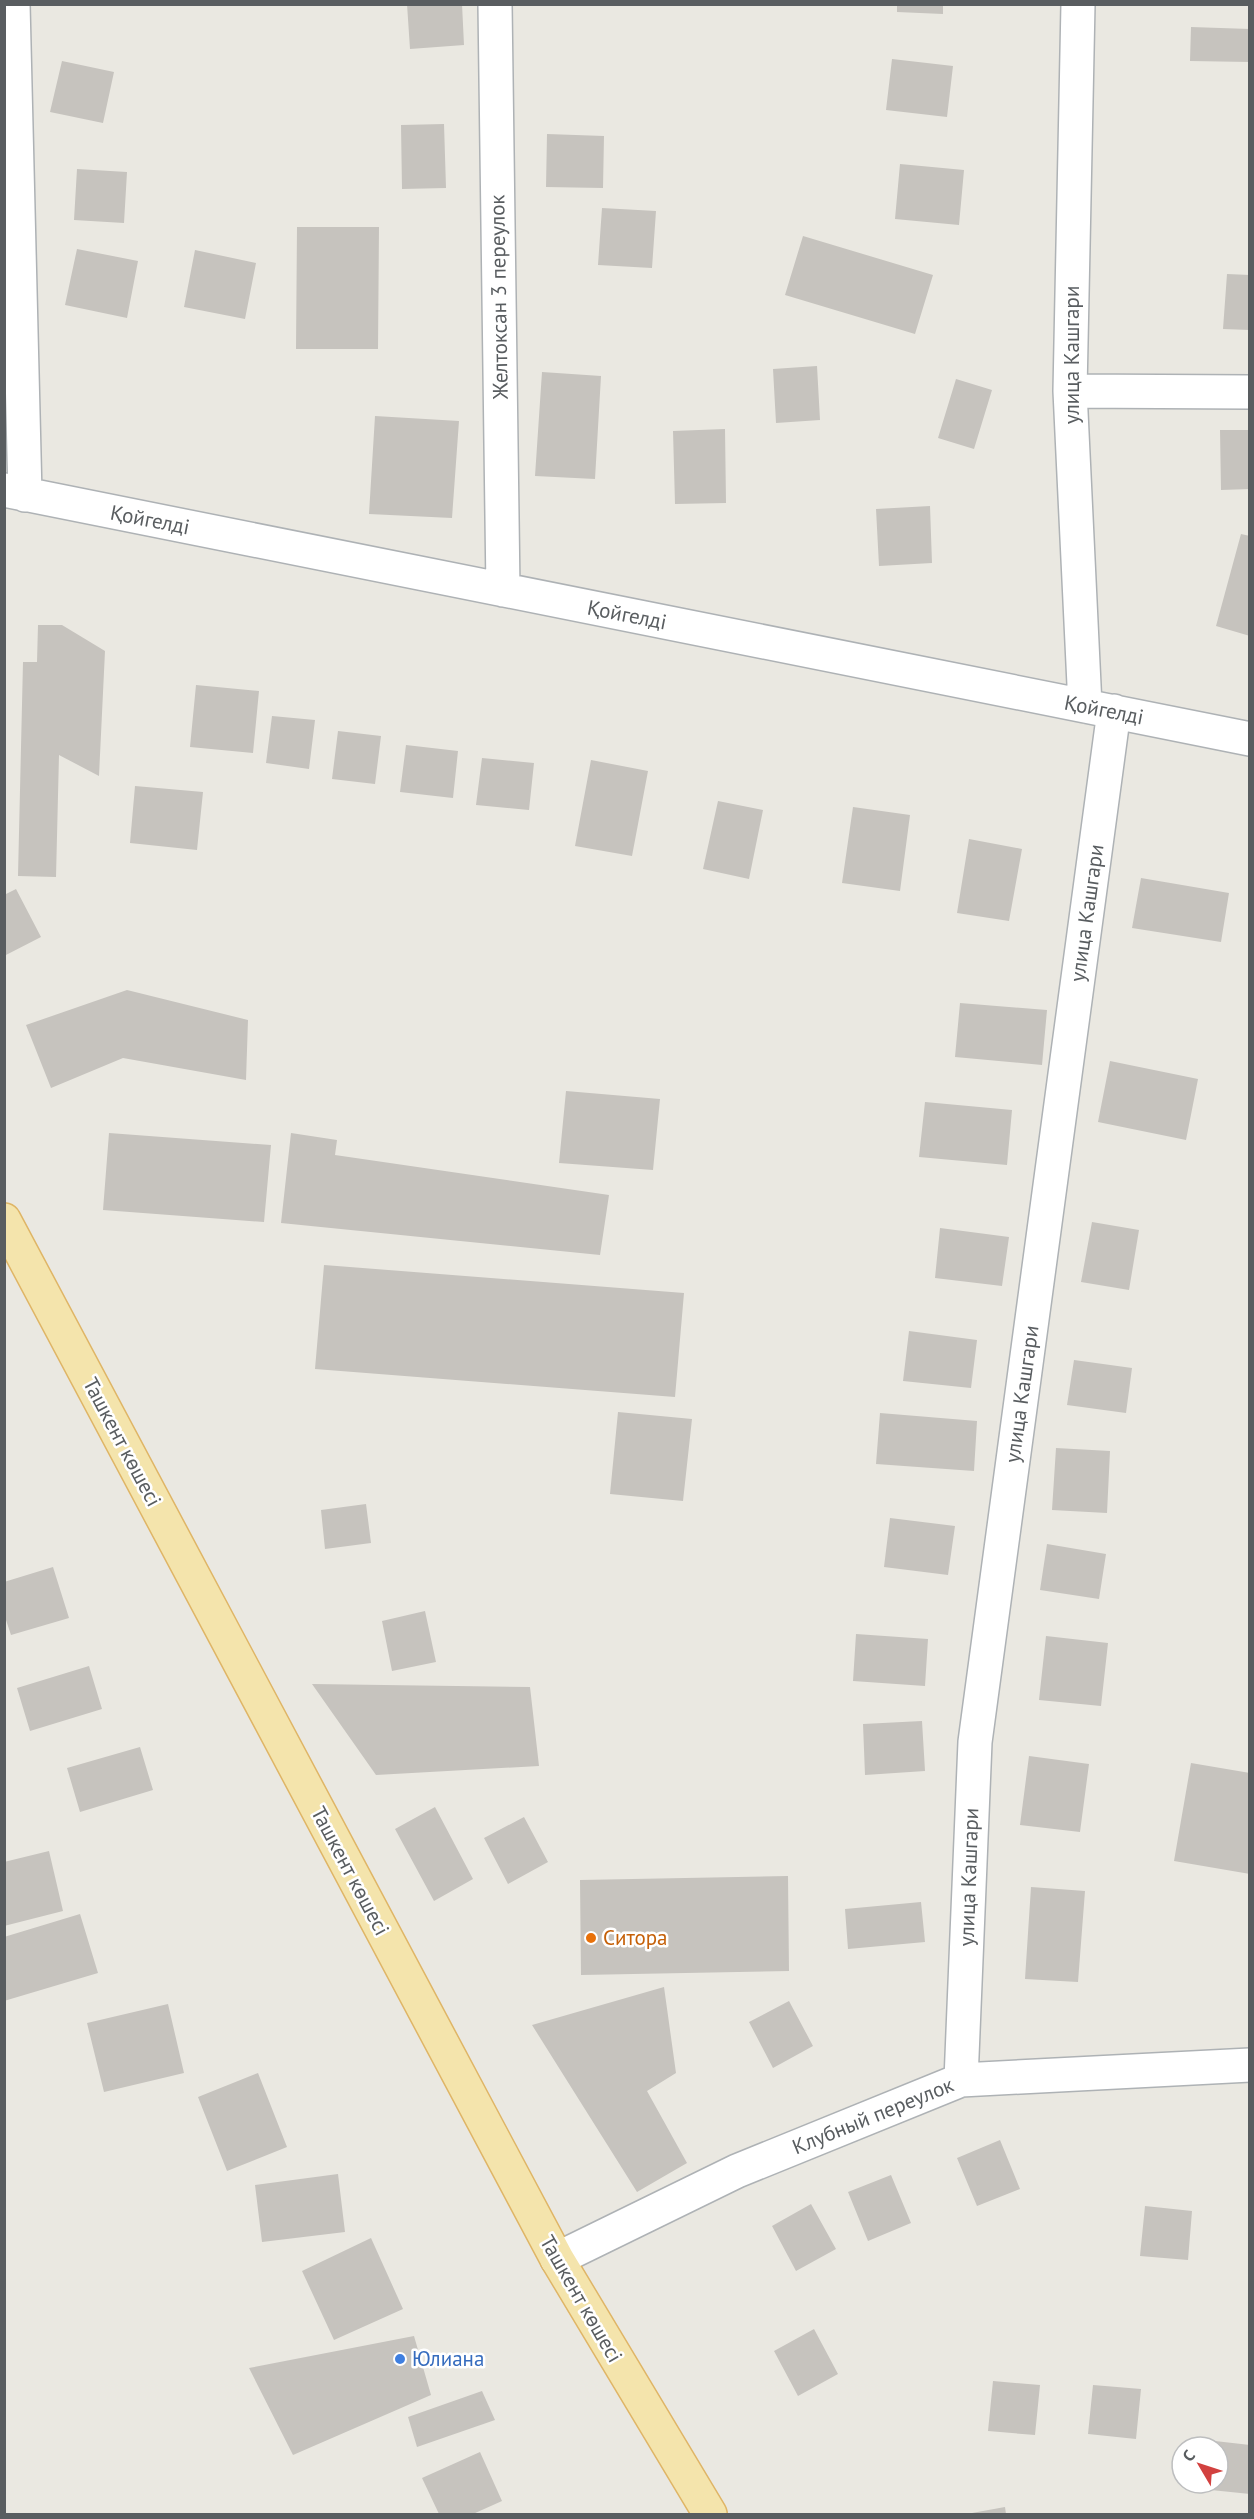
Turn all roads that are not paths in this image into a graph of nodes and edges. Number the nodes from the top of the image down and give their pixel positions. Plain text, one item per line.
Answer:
1 (13, 4) edge
2 (495, 4) edge
3 (1078, 4) edge
4 (1070, 391) junction
5 (1250, 392) edge
6 (15, 492) edge
7 (503, 590) junction
8 (1099, 709) junction
9 (1250, 739) edge
10 (4, 1220) edge
11 (1250, 2065) edge
12 (961, 2080) junction
13 (556, 2259) junction
14 (710, 2514) edge

1 - 6 street
2 - 7 street, Желтоксан 3 переулок
3 - 4 street, улица Кашгари
4 - 5 street
4 - 8 street, улица Кашгари
6 - 7 street, Қойгелді
7 - 8 street, Қойгелді
8 - 9 street, Қойгелді
8 - 12 street, улица Кашгари
10 - 13 main road, Ташкент көшесі
11 - 12 street, Клубный переулок
12 - 13 street, Клубный переулок
13 - 14 main road, Ташкент көшесі

